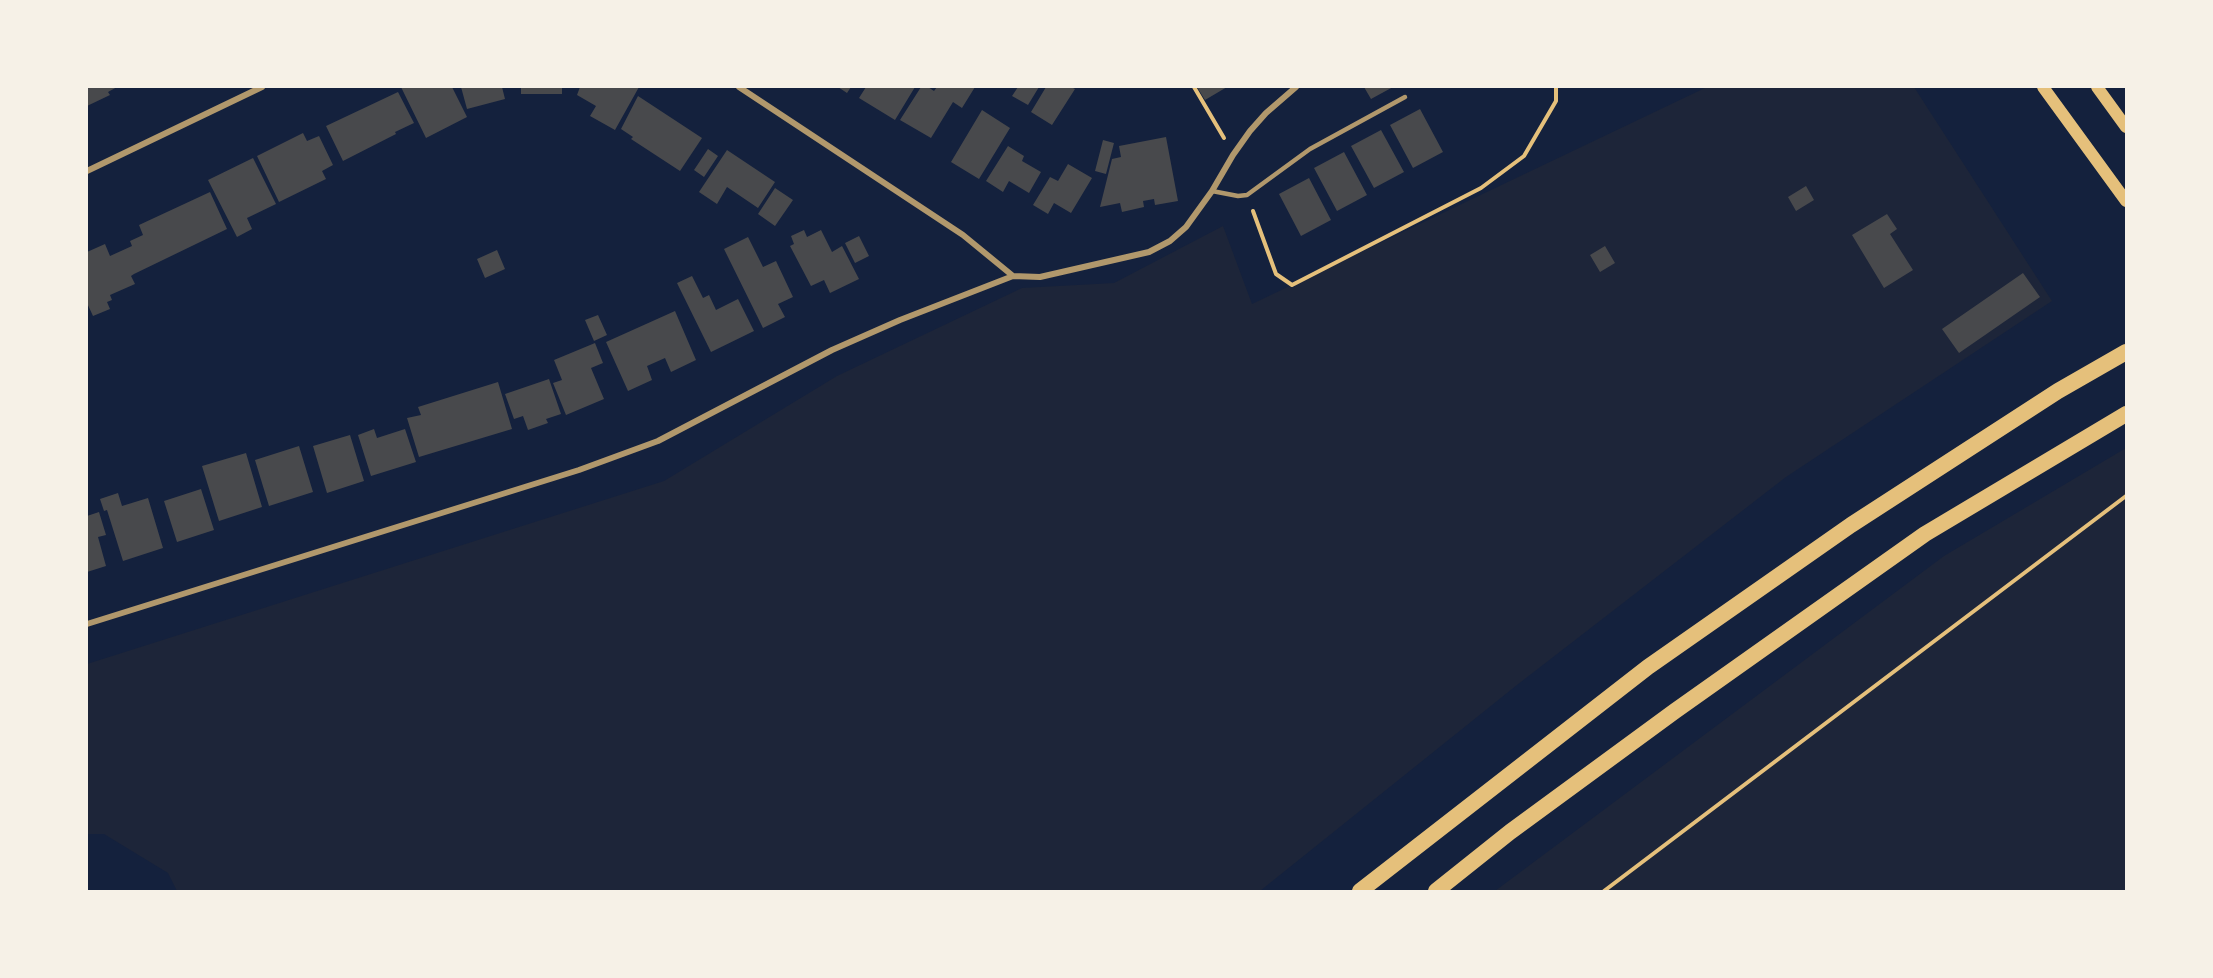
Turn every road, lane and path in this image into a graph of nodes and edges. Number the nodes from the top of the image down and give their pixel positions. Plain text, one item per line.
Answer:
1 (262, 87) edge
2 (739, 87) edge
3 (1194, 87) edge
4 (1296, 87) edge
5 (1556, 87) edge
6 (2043, 87) edge
7 (2097, 87) edge
8 (1405, 97) dead end
9 (2126, 127) edge
10 (1233, 155) junction
11 (87, 171) edge
12 (1212, 191) junction
13 (1247, 195) junction
14 (2126, 201) edge
15 (1013, 276) junction
16 (2126, 352) edge
17 (2126, 414) edge
18 (2126, 496) edge
19 (87, 624) edge
20 (1360, 891) edge
21 (1436, 891) edge
22 (1605, 891) edge

1 - 11 street
2 - 15 street
3 - 10 path
4 - 10 street
5 - 13 path
6 - 14 main road
7 - 9 main road
8 - 13 lane
10 - 12 street
12 - 13 lane
12 - 15 street
15 - 19 street
16 - 20 highway
17 - 21 highway
18 - 22 path

